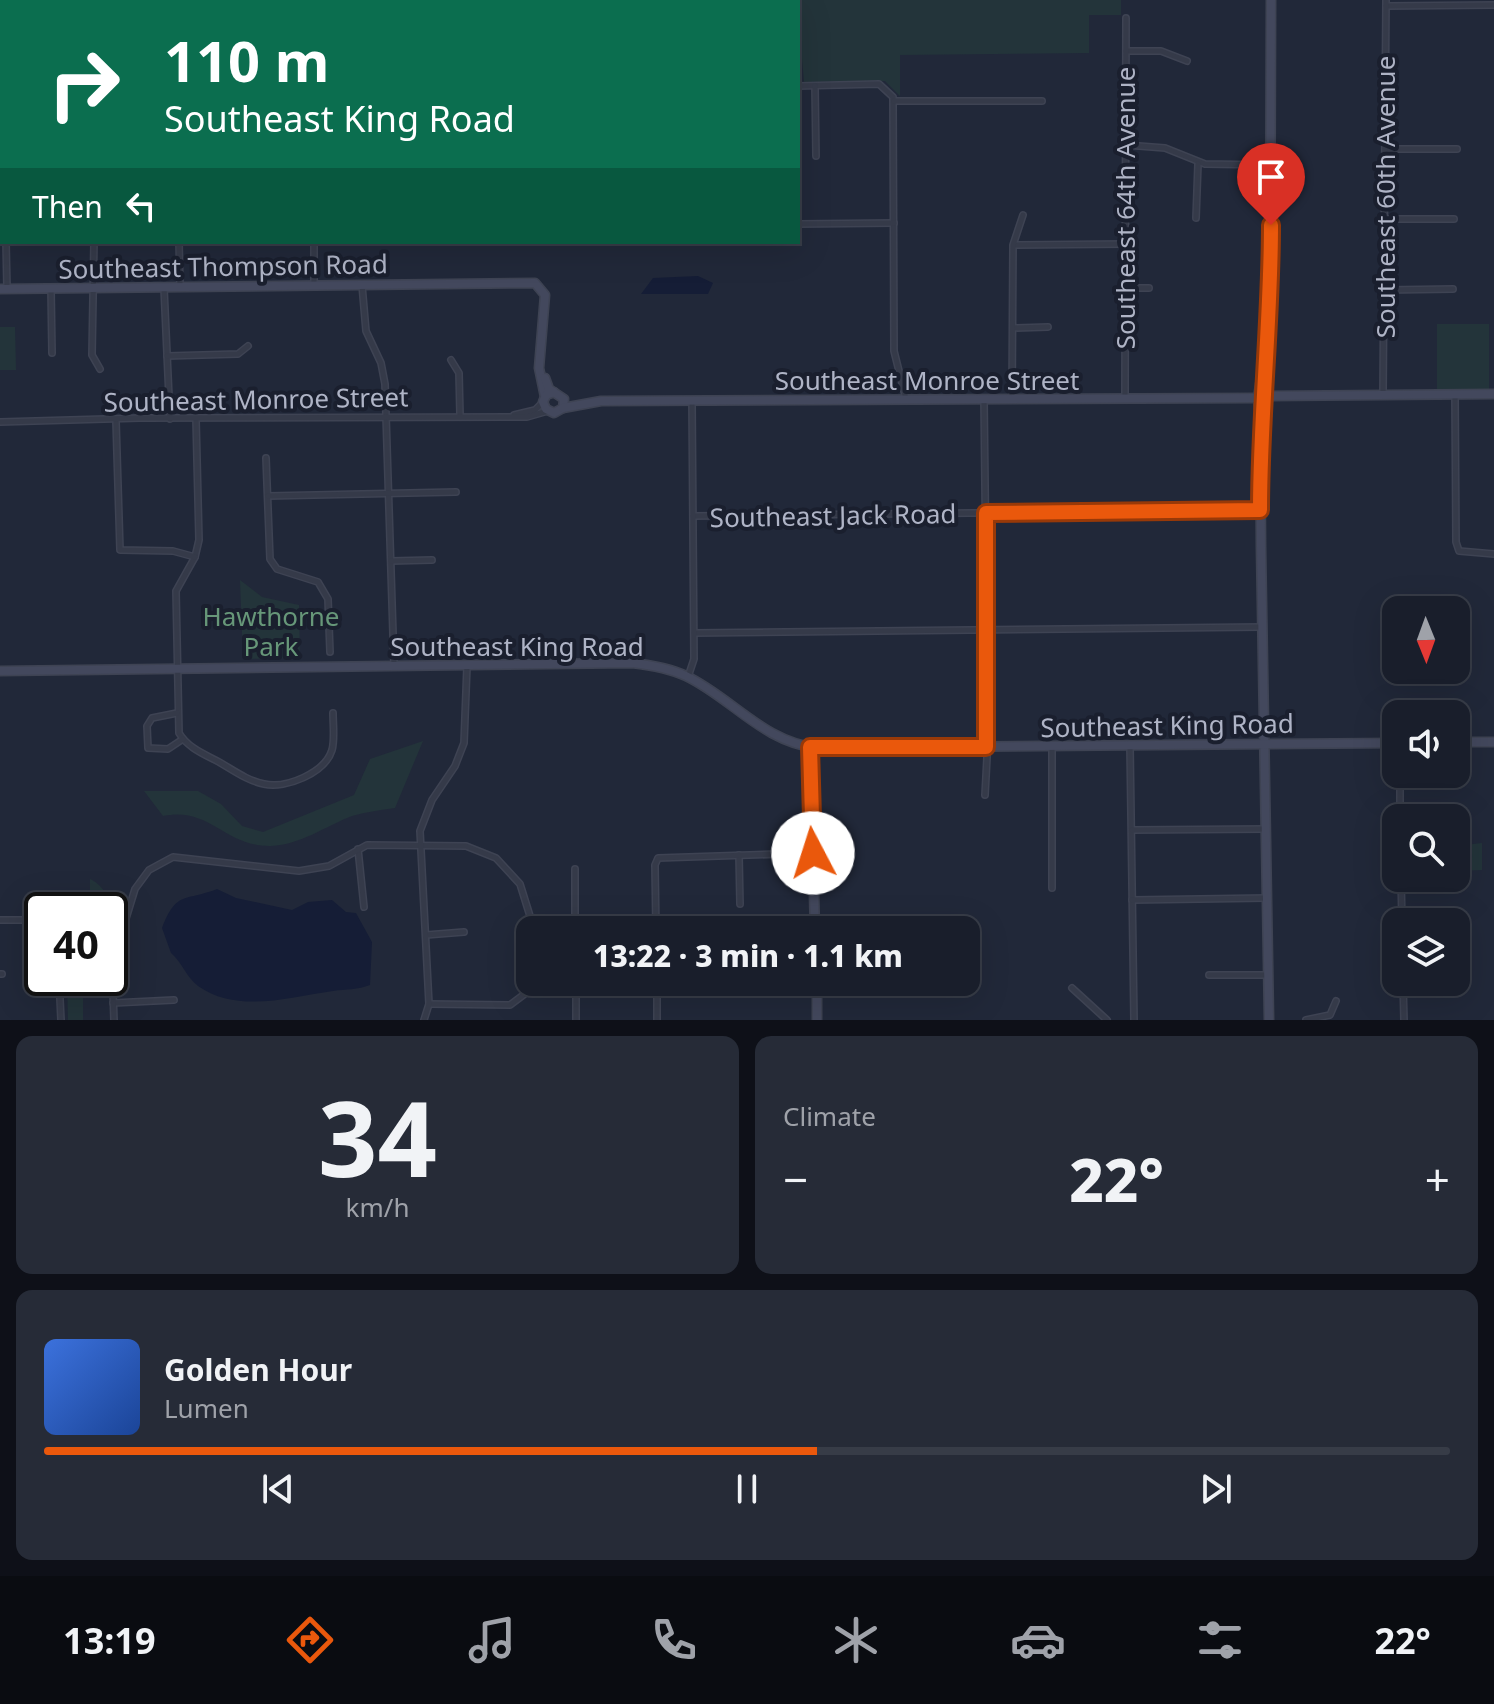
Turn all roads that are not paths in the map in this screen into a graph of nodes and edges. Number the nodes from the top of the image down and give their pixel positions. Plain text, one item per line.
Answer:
1 (1271, 0) edge
2 (1386, 3) edge
3 (1494, 5) edge
4 (1126, 18) dead end
5 (1126, 51) junction
6 (1187, 61) dead end
7 (800, 86) edge
8 (815, 86) junction
9 (894, 101) junction
10 (1042, 101) dead end
11 (1126, 145) junction
12 (1385, 149) junction
13 (1457, 149) dead end
14 (816, 156) dead end
15 (1198, 163) junction
16 (1271, 165) junction
17 (1023, 215) dead end
18 (1196, 218) dead end
19 (1386, 219) junction
20 (1454, 219) dead end
21 (894, 223) junction
22 (800, 224) edge
23 (6, 244) edge
24 (94, 244) edge
25 (179, 244) edge
26 (314, 244) edge
27 (1125, 244) junction
28 (1013, 245) junction
29 (314, 285) junction
30 (362, 285) junction
31 (164, 287) junction
32 (180, 287) junction
33 (93, 288) junction
34 (1125, 288) junction
35 (1149, 288) dead end
36 (3, 289) edge
37 (51, 289) junction
38 (1453, 289) dead end
39 (1387, 290) junction
40 (1048, 327) dead end
41 (1013, 328) junction
42 (248, 346) dead end
43 (52, 353) dead end
44 (542, 355) junction
45 (167, 356) junction
46 (451, 360) dead end
47 (100, 369) dead end
48 (554, 392) junction
49 (1455, 394) junction
50 (1494, 394) edge
51 (1383, 395) junction
52 (563, 397) junction
53 (1261, 397) junction
54 (1125, 398) junction
55 (544, 399) junction
56 (984, 399) junction
57 (1012, 399) junction
58 (906, 400) junction
59 (692, 401) junction
60 (596, 402) junction
61 (563, 408) junction
62 (548, 411) junction
63 (460, 415) junction
64 (513, 415) junction
65 (385, 417) junction
66 (170, 419) junction
67 (196, 419) junction
68 (116, 421) junction
69 (0, 422) edge
70 (266, 458) dead end
71 (388, 492) junction
72 (456, 492) dead end
73 (268, 496) junction
74 (1260, 510) junction
75 (986, 513) junction
76 (693, 516) junction
77 (1494, 554) edge
78 (195, 557) junction
79 (432, 560) dead end
80 (391, 561) junction
81 (1263, 627) junction
82 (986, 629) junction
83 (694, 633) junction
84 (330, 652) dead end
85 (467, 665) junction
86 (394, 666) junction
87 (177, 669) junction
88 (0, 671) edge
89 (688, 677) junction
90 (177, 713) junction
91 (333, 713) dead end
92 (183, 739) junction
93 (1470, 742) edge
94 (1494, 742) edge
95 (1382, 743) edge
96 (1263, 744) junction
97 (1052, 746) junction
98 (1130, 746) junction
99 (810, 747) junction
100 (986, 747) junction
101 (985, 795) dead end
102 (1265, 829) junction
103 (1132, 830) junction
104 (420, 843) junction
105 (358, 849) junction
106 (813, 853) junction
107 (739, 855) junction
108 (575, 869) dead end
109 (1052, 888) dead end
110 (1267, 898) junction
111 (1132, 900) junction
112 (740, 904) dead end
113 (364, 907) dead end
114 (530, 916) edge
115 (575, 916) edge
116 (656, 916) edge
117 (815, 916) edge
118 (0, 920) edge
119 (24, 920) edge
120 (464, 932) dead end
121 (426, 935) junction
122 (1209, 975) dead end
123 (1268, 975) junction
124 (1072, 988) dead end
125 (60, 996) edge
126 (522, 996) edge
127 (576, 996) edge
128 (657, 996) edge
129 (817, 996) edge
130 (1403, 996) edge
131 (174, 1000) dead end
132 (1336, 1001) dead end
133 (113, 1003) junction
134 (429, 1004) junction
135 (61, 1020) edge
136 (114, 1020) edge
137 (424, 1020) edge
138 (576, 1020) edge
139 (657, 1020) edge
140 (817, 1020) edge
141 (1107, 1020) edge
142 (1134, 1020) edge
143 (1269, 1020) edge
144 (1306, 1020) edge
145 (1404, 1020) edge

1 - 16 main road
2 - 3 street
2 - 12 street, Southeast 60th Avenue
4 - 5 street, Southeast 64th Avenue
5 - 6 street
5 - 11 street, Southeast 64th Avenue
7 - 8 street
8 - 9 street
8 - 14 street
9 - 10 street
9 - 21 street
11 - 15 street
11 - 27 street, Southeast 64th Avenue
12 - 13 street
12 - 19 street, Southeast 60th Avenue
15 - 16 street
15 - 18 street
16 - 53 main road
17 - 28 street
19 - 20 street
19 - 39 street, Southeast 60th Avenue
21 - 22 street
21 - 58 street
23 - 36 street
24 - 33 street
25 - 32 street
26 - 29 street
27 - 28 street
27 - 34 street, Southeast 64th Avenue
28 - 41 street
29 - 30 main road, Southeast Thompson Road
29 - 32 main road, Southeast Thompson Road
30 - 44 main road, Southeast Thompson Road
30 - 65 street
31 - 32 main road, Southeast Thompson Road
31 - 33 main road, Southeast Thompson Road
31 - 45 street
33 - 37 main road, Southeast Thompson Road
33 - 47 street
34 - 35 street
34 - 54 street, Southeast 64th Avenue
36 - 37 main road, Southeast Thompson Road
37 - 43 street
38 - 39 street
39 - 51 street, Southeast 60th Avenue
40 - 41 street
41 - 57 street
42 - 45 street
44 - 48 main road
44 - 55 main road
45 - 66 street
46 - 63 street
48 - 52 main road
48 - 55 main road
49 - 50 main road, Southeast Monroe Street
49 - 51 main road, Southeast Monroe Street
49 - 77 street
51 - 53 main road, Southeast Monroe Street
52 - 60 main road, Southeast Monroe Street
52 - 61 main road
53 - 54 main road, Southeast Monroe Street
53 - 74 main road
54 - 57 main road, Southeast Monroe Street
55 - 62 main road
55 - 64 street, Southeast Monroe Street
56 - 57 main road, Southeast Monroe Street
56 - 58 main road, Southeast Monroe Street
56 - 75 street
58 - 59 main road, Southeast Monroe Street
59 - 60 main road, Southeast Monroe Street
59 - 76 street
60 - 61 main road, Southeast Monroe Street
61 - 62 main road
62 - 64 street, Southeast Monroe Street
63 - 64 street, Southeast Monroe Street
63 - 65 street, Southeast Monroe Street
65 - 67 street, Southeast Monroe Street
65 - 71 street
66 - 67 street, Southeast Monroe Street
66 - 68 street, Southeast Monroe Street
67 - 78 street
68 - 69 street, Southeast Monroe Street
68 - 78 street
70 - 73 street
71 - 72 street
71 - 73 street
71 - 80 street
73 - 84 street
74 - 75 street, Southeast Jack Road
74 - 81 main road
75 - 76 street, Southeast Jack Road
75 - 82 street
76 - 83 street
78 - 87 street
79 - 80 street
80 - 86 street
81 - 82 street
81 - 96 main road
82 - 83 street
82 - 100 street
83 - 89 street
85 - 86 main road, Southeast King Road
85 - 89 main road, Southeast King Road
85 - 104 street
86 - 87 main road, Southeast King Road
87 - 88 main road, Southeast King Road
87 - 90 street
89 - 99 main road, Southeast King Road
90 - 92 street
90 - 92 street
91 - 92 street
93 - 94 main road
95 - 96 main road, Southeast King Road
96 - 98 main road, Southeast King Road
96 - 102 main road
97 - 98 main road, Southeast King Road
97 - 100 main road, Southeast King Road
97 - 109 street
98 - 103 street
99 - 100 main road, Southeast King Road
99 - 106 main road
100 - 101 street
102 - 103 street
102 - 110 main road
103 - 111 street
104 - 105 street
104 - 114 street
104 - 121 street
105 - 113 street
105 - 133 street
106 - 107 street
106 - 117 main road
107 - 112 street
107 - 116 street
108 - 115 street
110 - 111 street
110 - 123 main road
111 - 142 street
118 - 119 street
120 - 121 street
121 - 134 street
122 - 123 street
123 - 143 main road
124 - 141 street
125 - 135 street
126 - 134 street
127 - 138 street
128 - 139 street
129 - 140 main road
130 - 145 street
131 - 133 street
132 - 144 street
133 - 136 street
134 - 137 street

